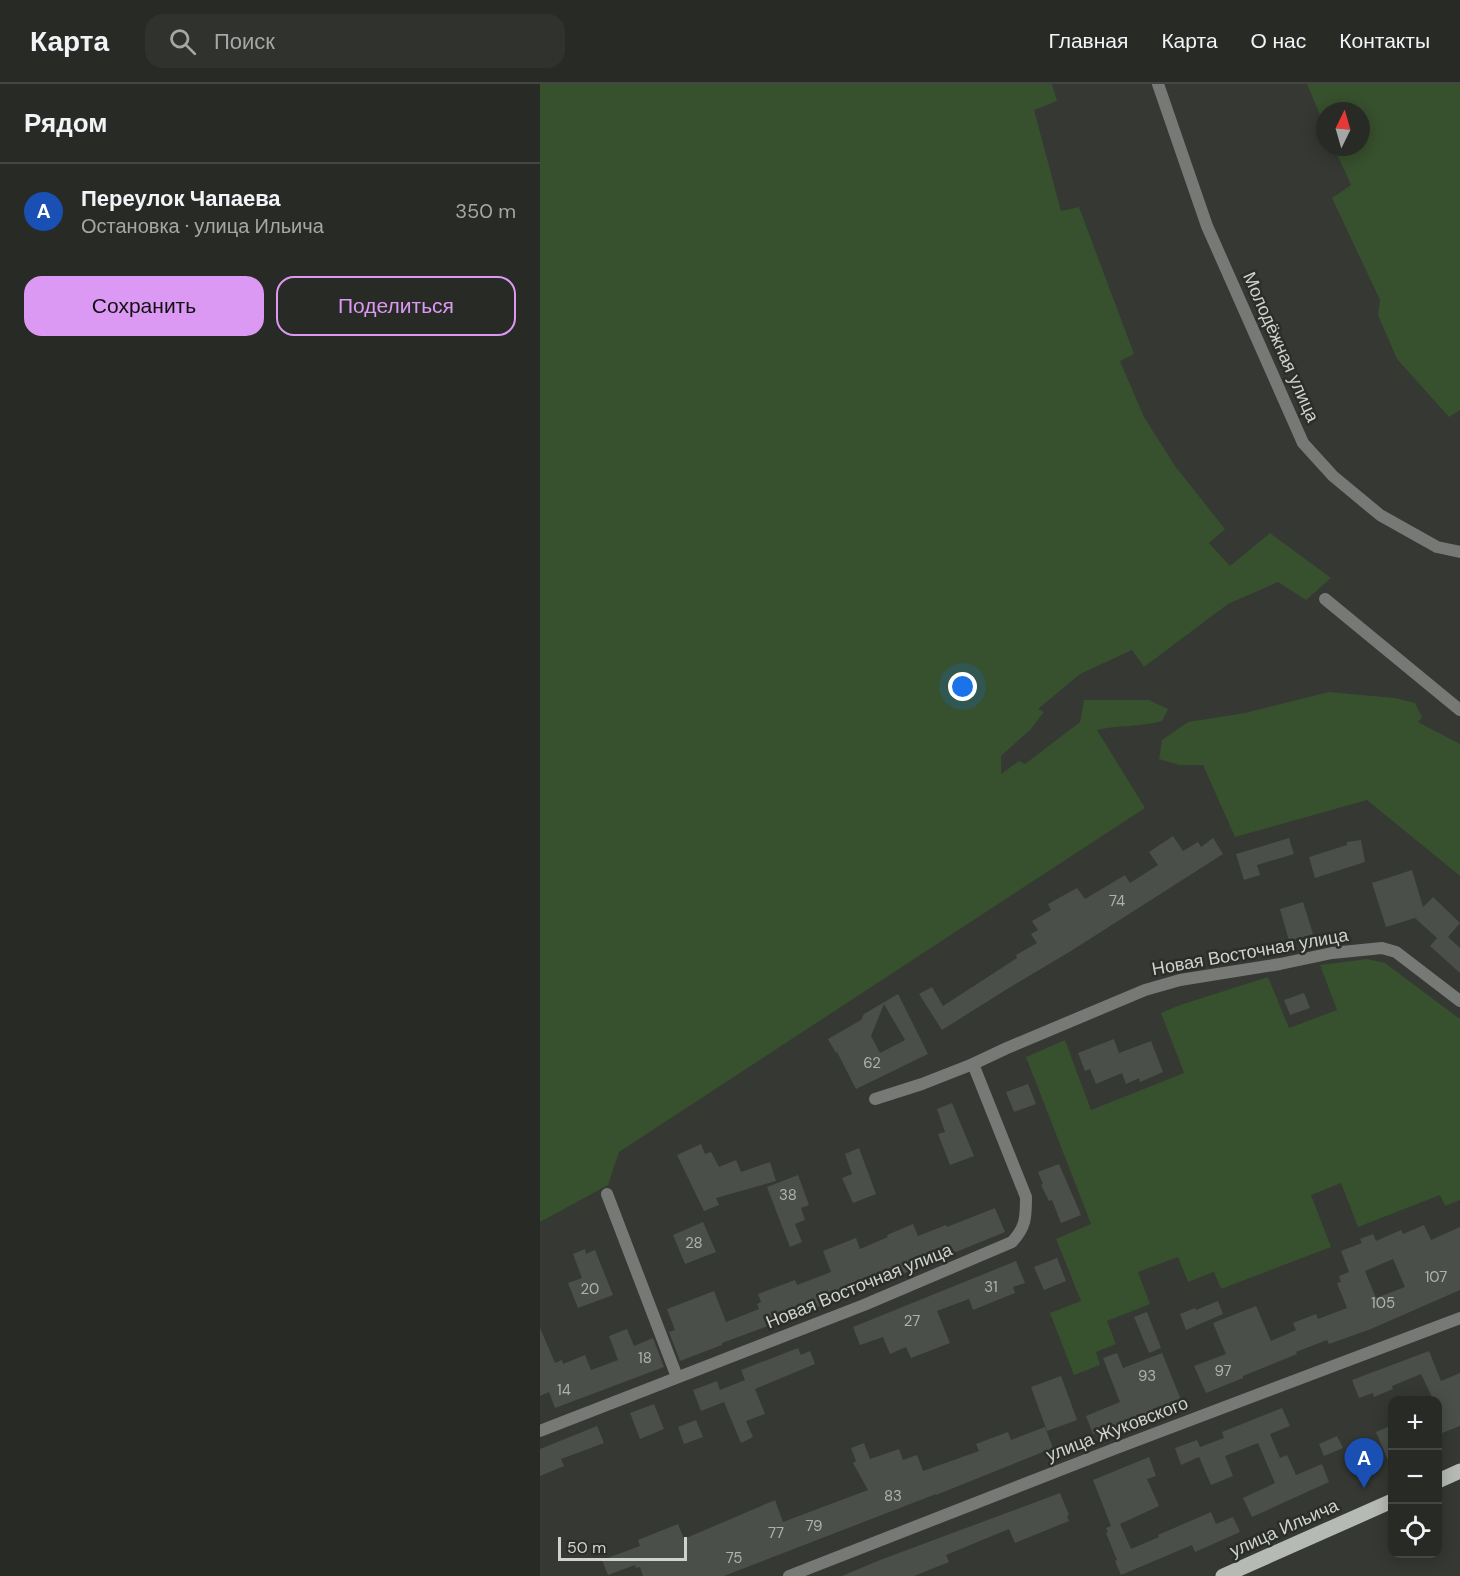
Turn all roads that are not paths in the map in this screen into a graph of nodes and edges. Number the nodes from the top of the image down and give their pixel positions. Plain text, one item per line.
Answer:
1 (1158, 84) edge
2 (1460, 552) edge
3 (1325, 599) dead end
4 (1460, 710) edge
5 (1460, 1000) edge
6 (973, 1064) junction
7 (875, 1099) dead end
8 (607, 1194) dead end
9 (1460, 1317) edge
10 (677, 1377) junction
11 (540, 1431) edge
12 (1460, 1470) edge
13 (1442, 1478) edge
14 (1388, 1503) edge
15 (789, 1576) edge
16 (1223, 1576) edge

1 - 2 street, Молодёжная улица
3 - 4 street
5 - 6 street, Новая Восточная улица
6 - 7 street, Новая Восточная улица
6 - 10 street, Новая Восточная улица
8 - 10 street
9 - 15 street, улица Жуковского
10 - 11 street, Новая Восточная улица
12 - 13 main road
14 - 16 main road, улица Ильича

